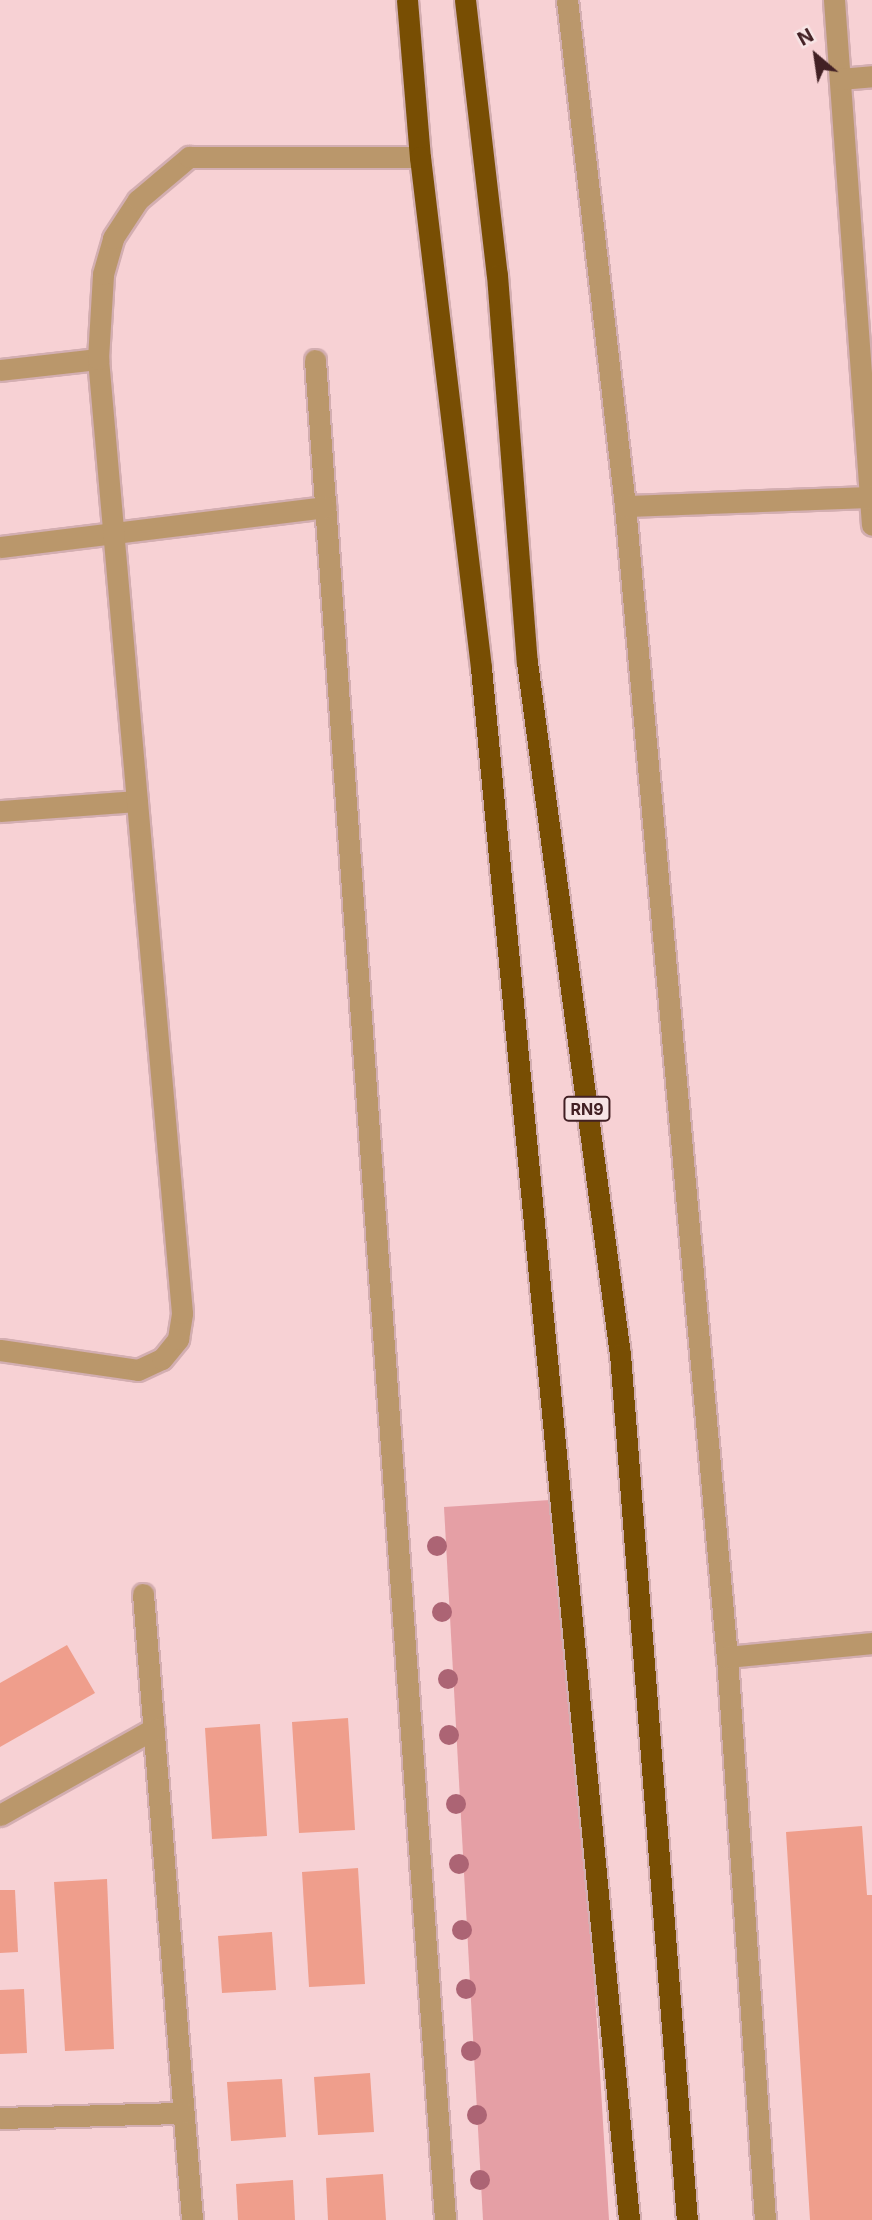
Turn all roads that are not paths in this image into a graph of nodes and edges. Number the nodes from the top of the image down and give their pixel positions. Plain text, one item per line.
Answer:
1 (407, 0) edge
2 (465, 0) edge
3 (567, 0) edge
4 (834, 0) edge
5 (872, 76) edge
6 (841, 79) junction
7 (420, 157) junction
8 (865, 276) edge
9 (98, 359) junction
10 (315, 360) dead end
11 (0, 370) edge
12 (871, 497) edge
13 (625, 506) junction
14 (326, 507) junction
15 (872, 525) edge
16 (113, 533) junction
17 (0, 547) edge
18 (137, 801) junction
19 (0, 811) edge
20 (0, 1350) edge
21 (143, 1594) dead end
22 (872, 1643) edge
23 (727, 1657) junction
24 (153, 1729) junction
25 (0, 1815) edge
26 (183, 2113) junction
27 (0, 2118) edge
28 (192, 2220) edge
29 (445, 2220) edge
30 (629, 2220) edge
31 (687, 2220) edge
32 (765, 2220) edge

1 - 7 highway
2 - 31 highway, RN9
3 - 13 street
4 - 6 street
5 - 6 street
6 - 8 street
7 - 9 street
7 - 30 highway
8 - 12 street
9 - 11 street
9 - 16 street
10 - 14 street
12 - 13 street
12 - 15 street
13 - 23 street
14 - 16 street
14 - 29 street
16 - 17 street
16 - 18 street
18 - 19 street
18 - 20 street
21 - 24 street
22 - 23 street
23 - 32 street
24 - 25 street
24 - 26 street
26 - 27 street
26 - 28 street

